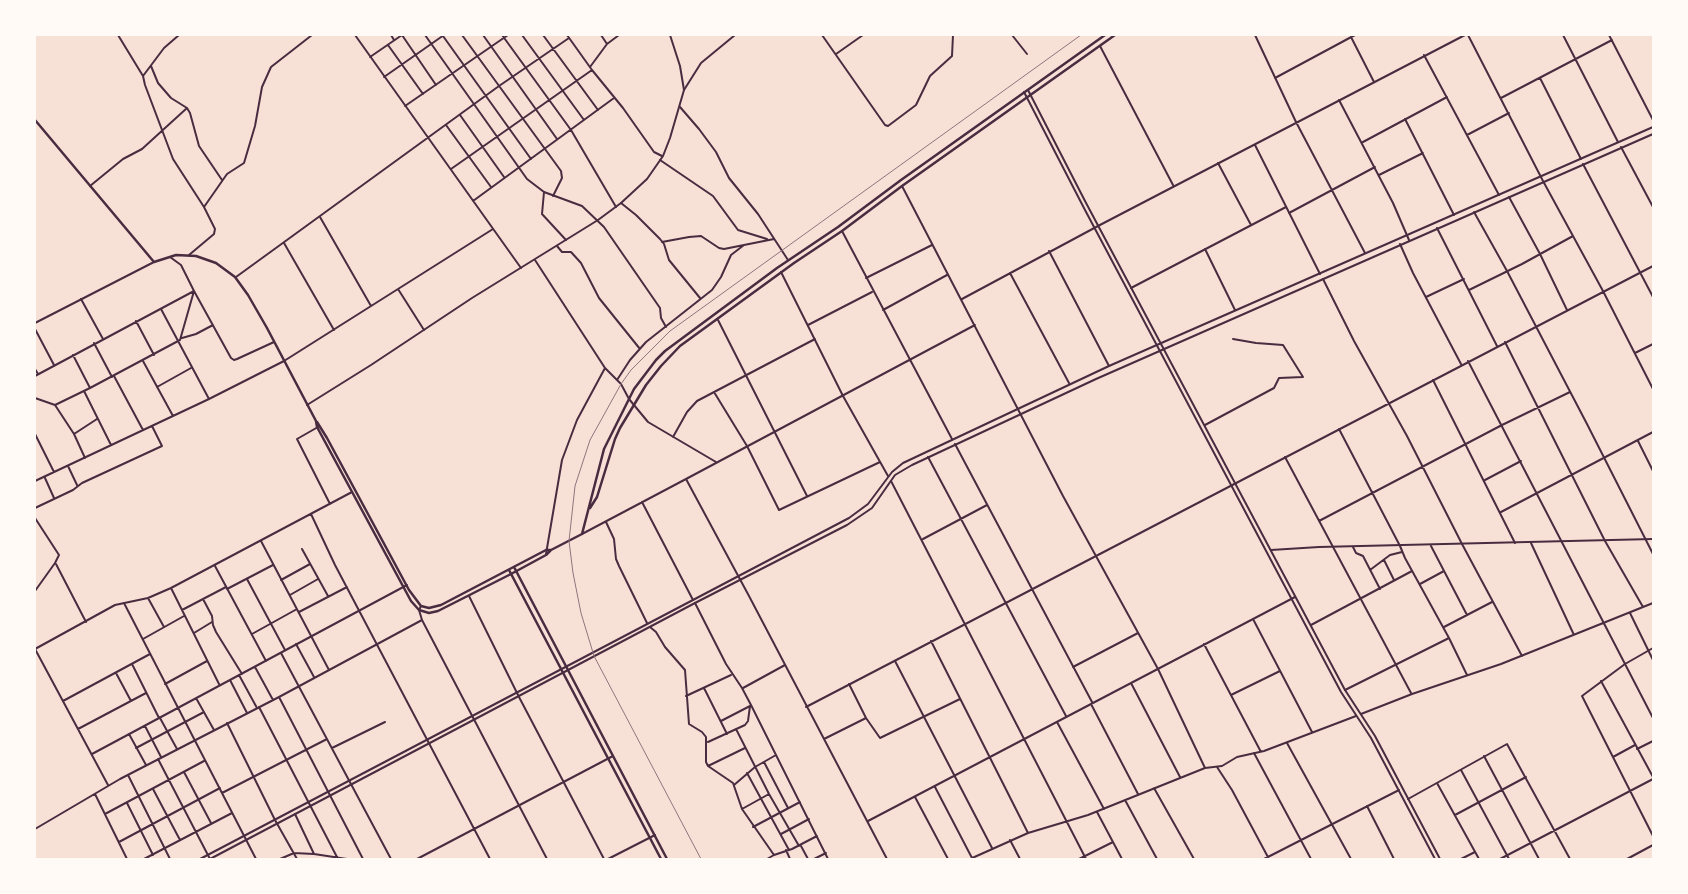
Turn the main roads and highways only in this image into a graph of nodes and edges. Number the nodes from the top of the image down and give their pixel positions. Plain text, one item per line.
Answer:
1 (1105, 35) edge
2 (1115, 35) edge
3 (35, 120) edge
4 (318, 426) junction
5 (589, 509) junction
6 (368, 517) junction
7 (551, 550) junction
8 (514, 567) junction
9 (509, 570) junction
10 (517, 571) junction
11 (511, 574) junction
12 (405, 586) junction
13 (661, 859) edge
14 (667, 859) edge

1 - 5 main road
2 - 5 main road
3 - 4 main road
4 - 6 main road
4 - 6 main road
5 - 7 main road
6 - 12 main road
7 - 8 main road
7 - 10 main road
8 - 9 main road
8 - 10 main road
9 - 11 main road
9 - 12 main road
10 - 11 main road
10 - 14 main road
11 - 12 main road
11 - 13 main road

